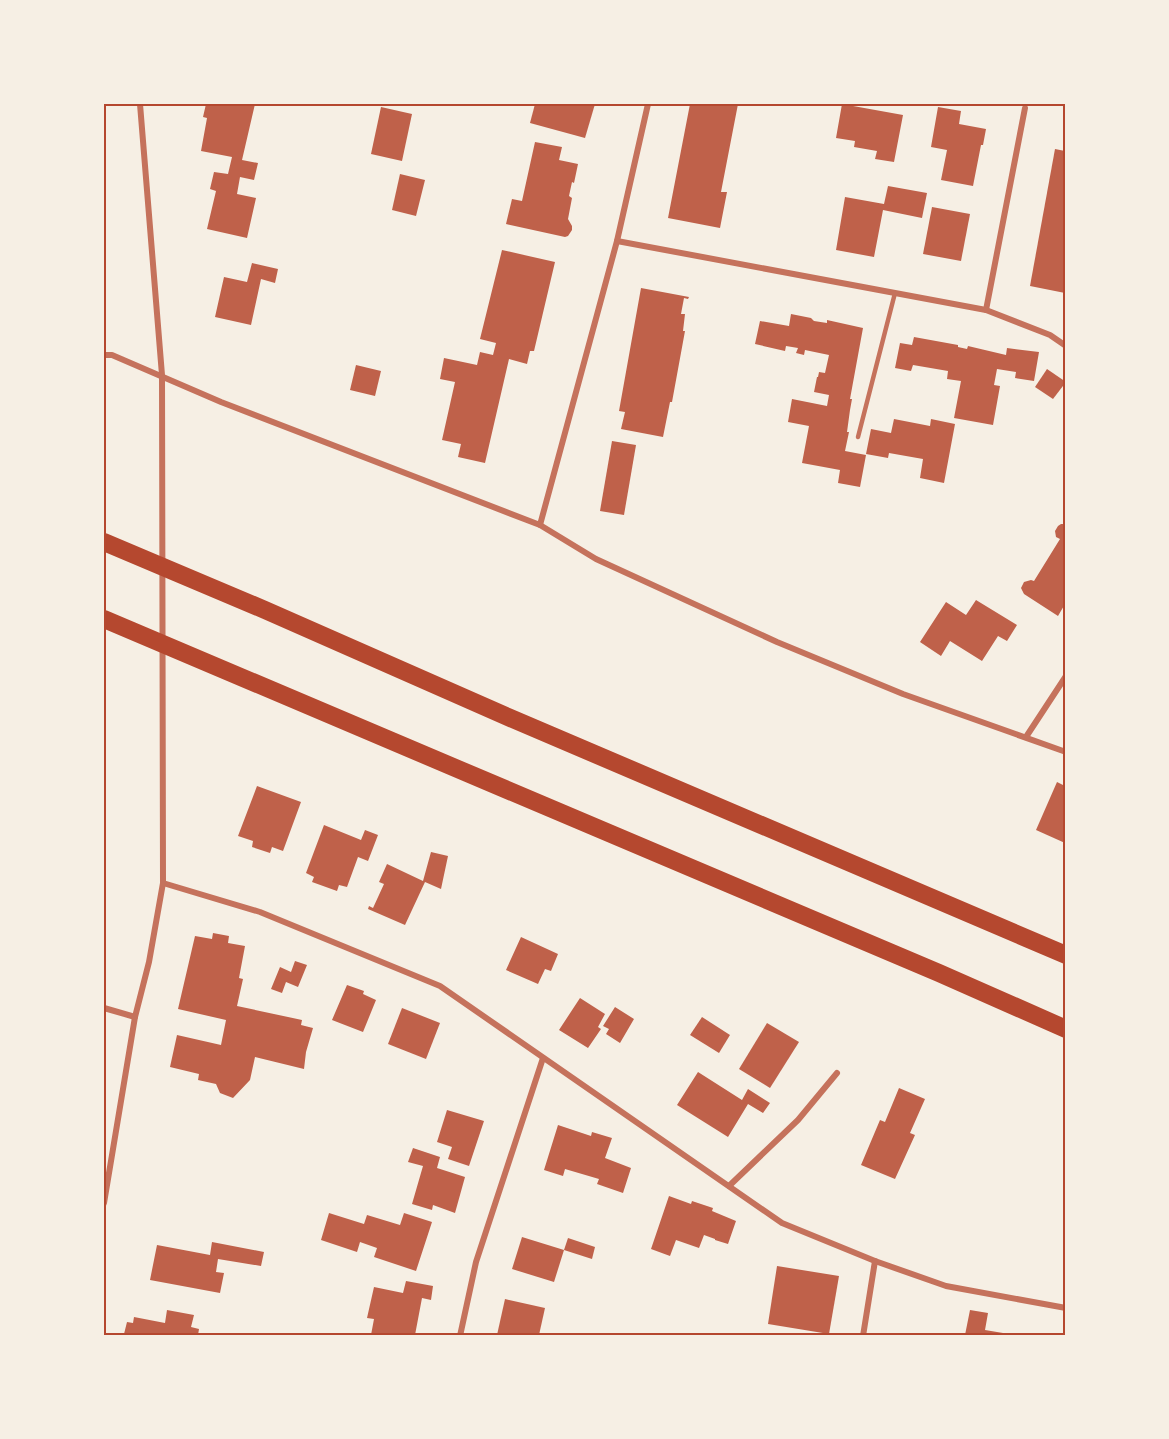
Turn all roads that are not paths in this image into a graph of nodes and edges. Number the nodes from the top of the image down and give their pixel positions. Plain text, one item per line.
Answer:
1 (141, 104) edge
2 (648, 104) edge
3 (1025, 108) dead end
4 (617, 241) junction
5 (895, 293) junction
6 (986, 310) junction
7 (1065, 346) edge
8 (104, 355) edge
9 (162, 375) junction
10 (858, 437) dead end
11 (540, 525) junction
12 (104, 542) edge
13 (104, 619) edge
14 (1065, 676) edge
15 (1026, 737) junction
16 (1065, 752) edge
17 (163, 884) junction
18 (1065, 955) edge
19 (104, 1008) edge
20 (135, 1017) junction
21 (1065, 1029) edge
22 (543, 1058) junction
23 (837, 1073) dead end
24 (729, 1186) junction
25 (104, 1203) edge
26 (874, 1261) junction
27 (1065, 1308) edge
28 (460, 1335) edge
29 (863, 1335) edge

1 - 9 street
2 - 4 street
3 - 6 street
4 - 5 street
4 - 11 street
5 - 6 street
5 - 10 lane
6 - 7 street
8 - 9 street
9 - 11 street
9 - 17 street
11 - 15 street
12 - 18 highway
13 - 21 highway
14 - 15 street
15 - 16 street
17 - 20 street
17 - 22 street
19 - 20 street
20 - 25 street
22 - 24 street
22 - 28 street
23 - 24 street
24 - 26 street
26 - 27 street
26 - 29 street

